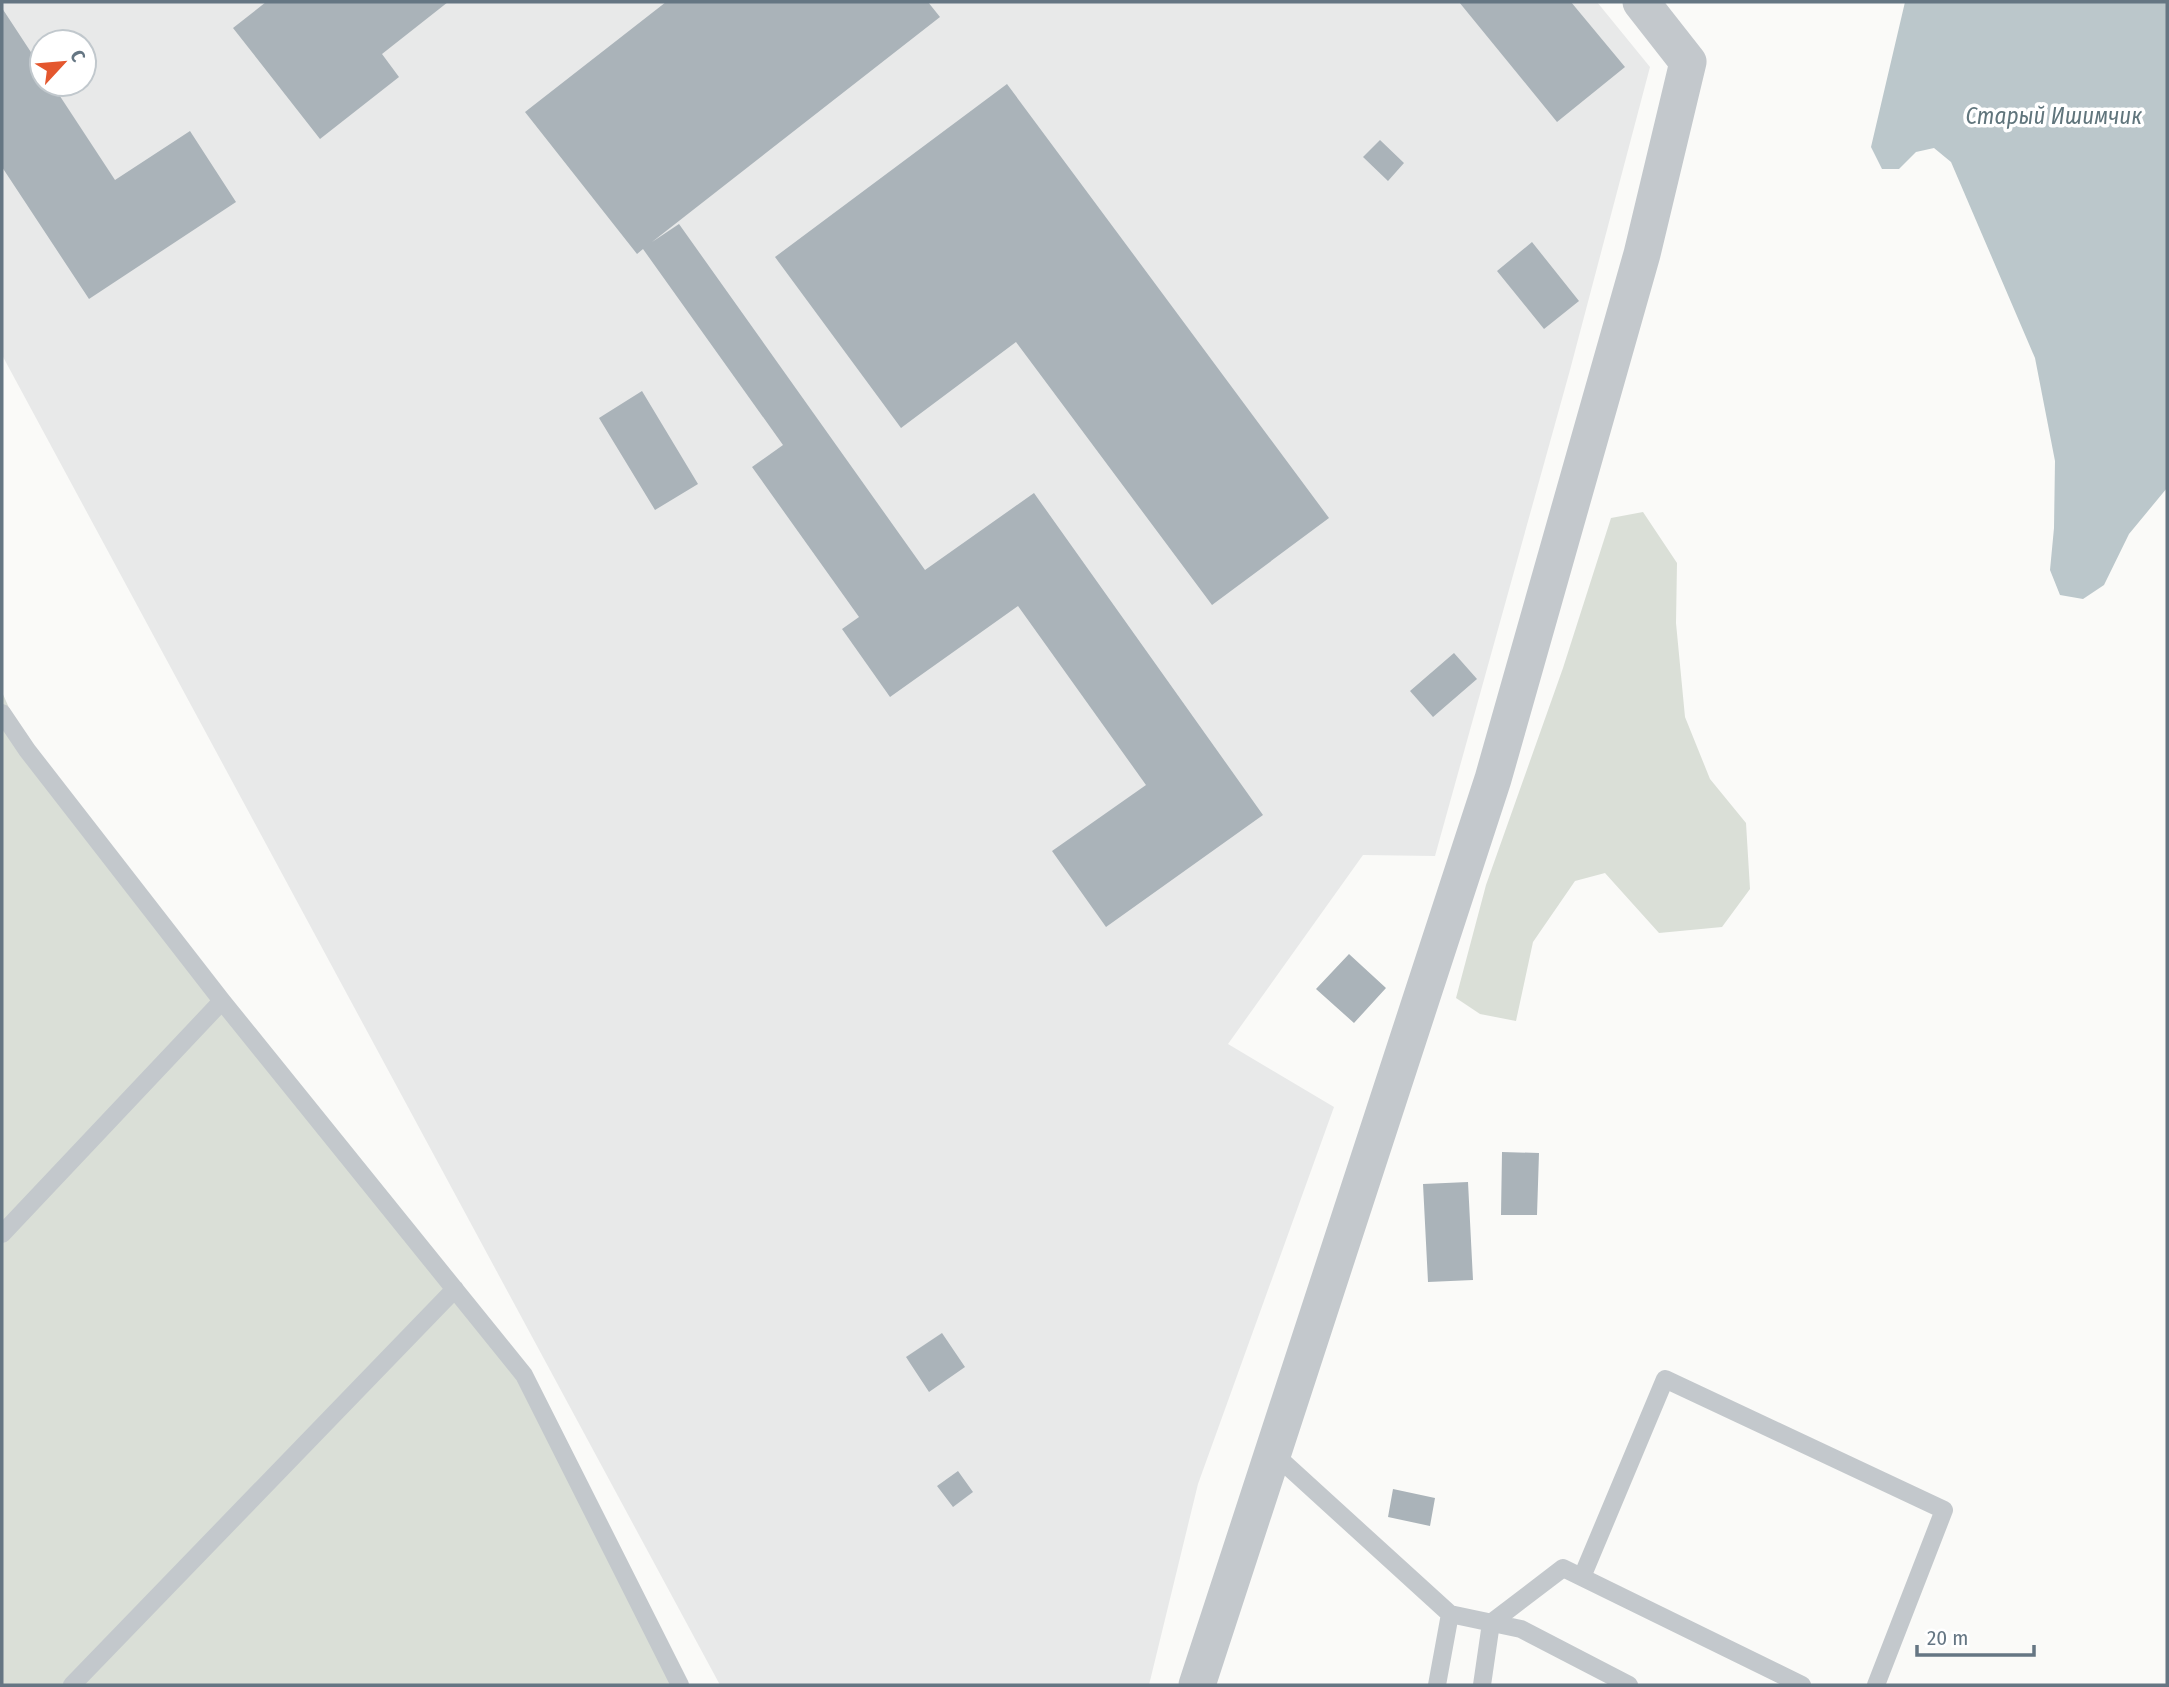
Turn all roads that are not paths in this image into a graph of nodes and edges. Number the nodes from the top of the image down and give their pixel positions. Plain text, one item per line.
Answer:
1 (1641, 2) edge
2 (2, 713) edge
3 (222, 1001) junction
4 (2, 1234) edge
5 (454, 1289) junction
6 (1272, 1452) junction
7 (1582, 1577) junction
8 (1450, 1614) junction
9 (1491, 1623) junction
10 (72, 1685) edge
11 (680, 1685) edge
12 (1196, 1685) edge
13 (1437, 1685) edge
14 (1482, 1685) edge
15 (1629, 1685) edge
16 (1802, 1685) edge
17 (1876, 1685) edge

1 - 6 street
2 - 3 lane
3 - 4 lane
3 - 5 lane
5 - 10 lane
5 - 11 lane
6 - 8 lane
6 - 12 street
7 - 9 lane
7 - 16 lane
7 - 17 lane
8 - 9 lane
8 - 13 lane
9 - 14 lane
9 - 15 lane

